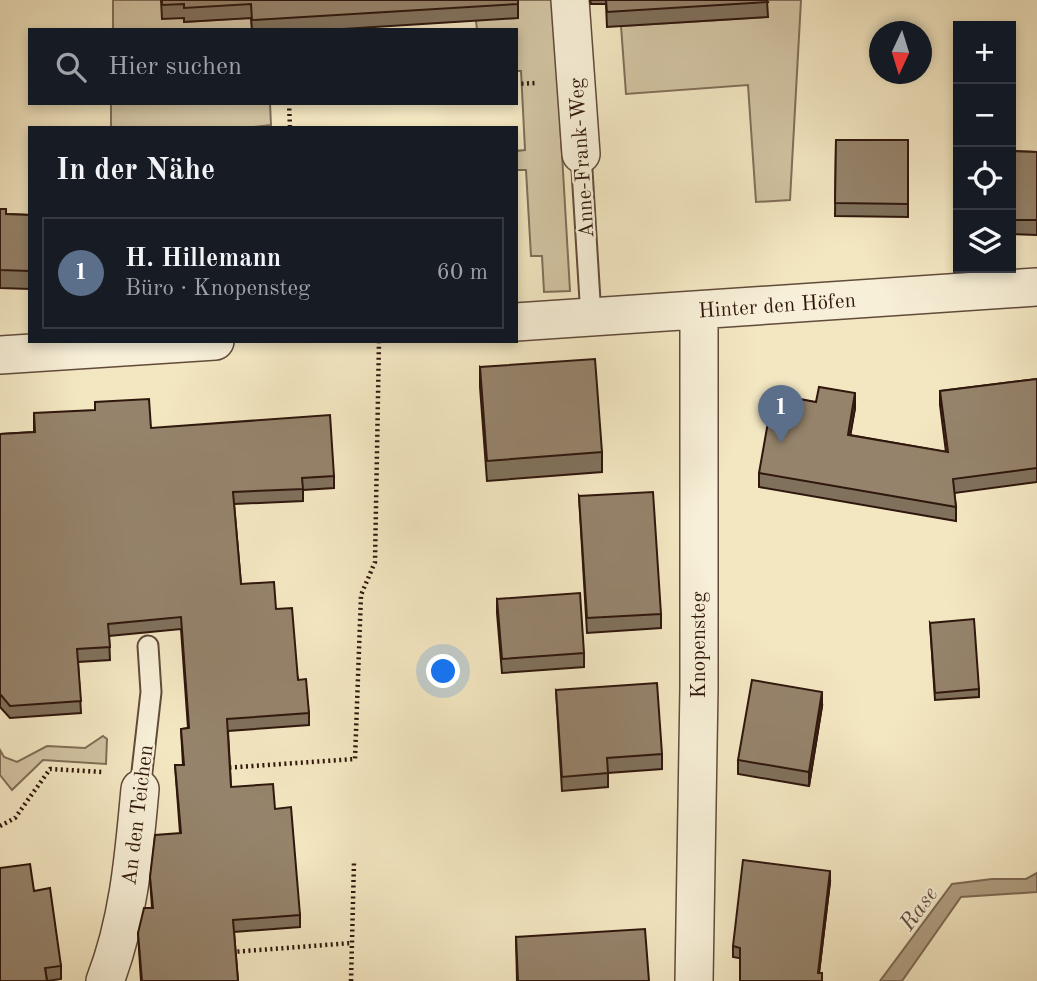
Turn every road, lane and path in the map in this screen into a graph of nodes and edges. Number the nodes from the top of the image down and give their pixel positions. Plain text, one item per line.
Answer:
1 (570, 0) edge
2 (289, 105) edge
3 (290, 126) edge
4 (581, 154) joint
5 (1037, 287) edge
6 (699, 310) junction
7 (591, 317) junction
8 (518, 322) edge
9 (184, 343) edge
10 (379, 343) edge
11 (0, 355) edge
12 (148, 646) dead end
13 (222, 768) edge
14 (141, 781) junction
15 (0, 826) edge
16 (354, 862) dead end
17 (352, 943) junction
18 (219, 953) edge
19 (105, 981) edge
20 (351, 981) edge
21 (694, 981) edge

1 - 4 street, Anne-Frank-Weg
2 - 3 path
4 - 7 lane, Anne-Frank-Weg
5 - 6 street, Hinter den Höfen
6 - 7 street, Hinter den Höfen
6 - 21 street, Knopensteg
7 - 8 street, Hinter den Höfen
9 - 11 street
10 - 13 path
12 - 14 lane, An den Teichen
14 - 15 path
14 - 19 street, An den Teichen
16 - 17 path
17 - 18 path
17 - 20 path

